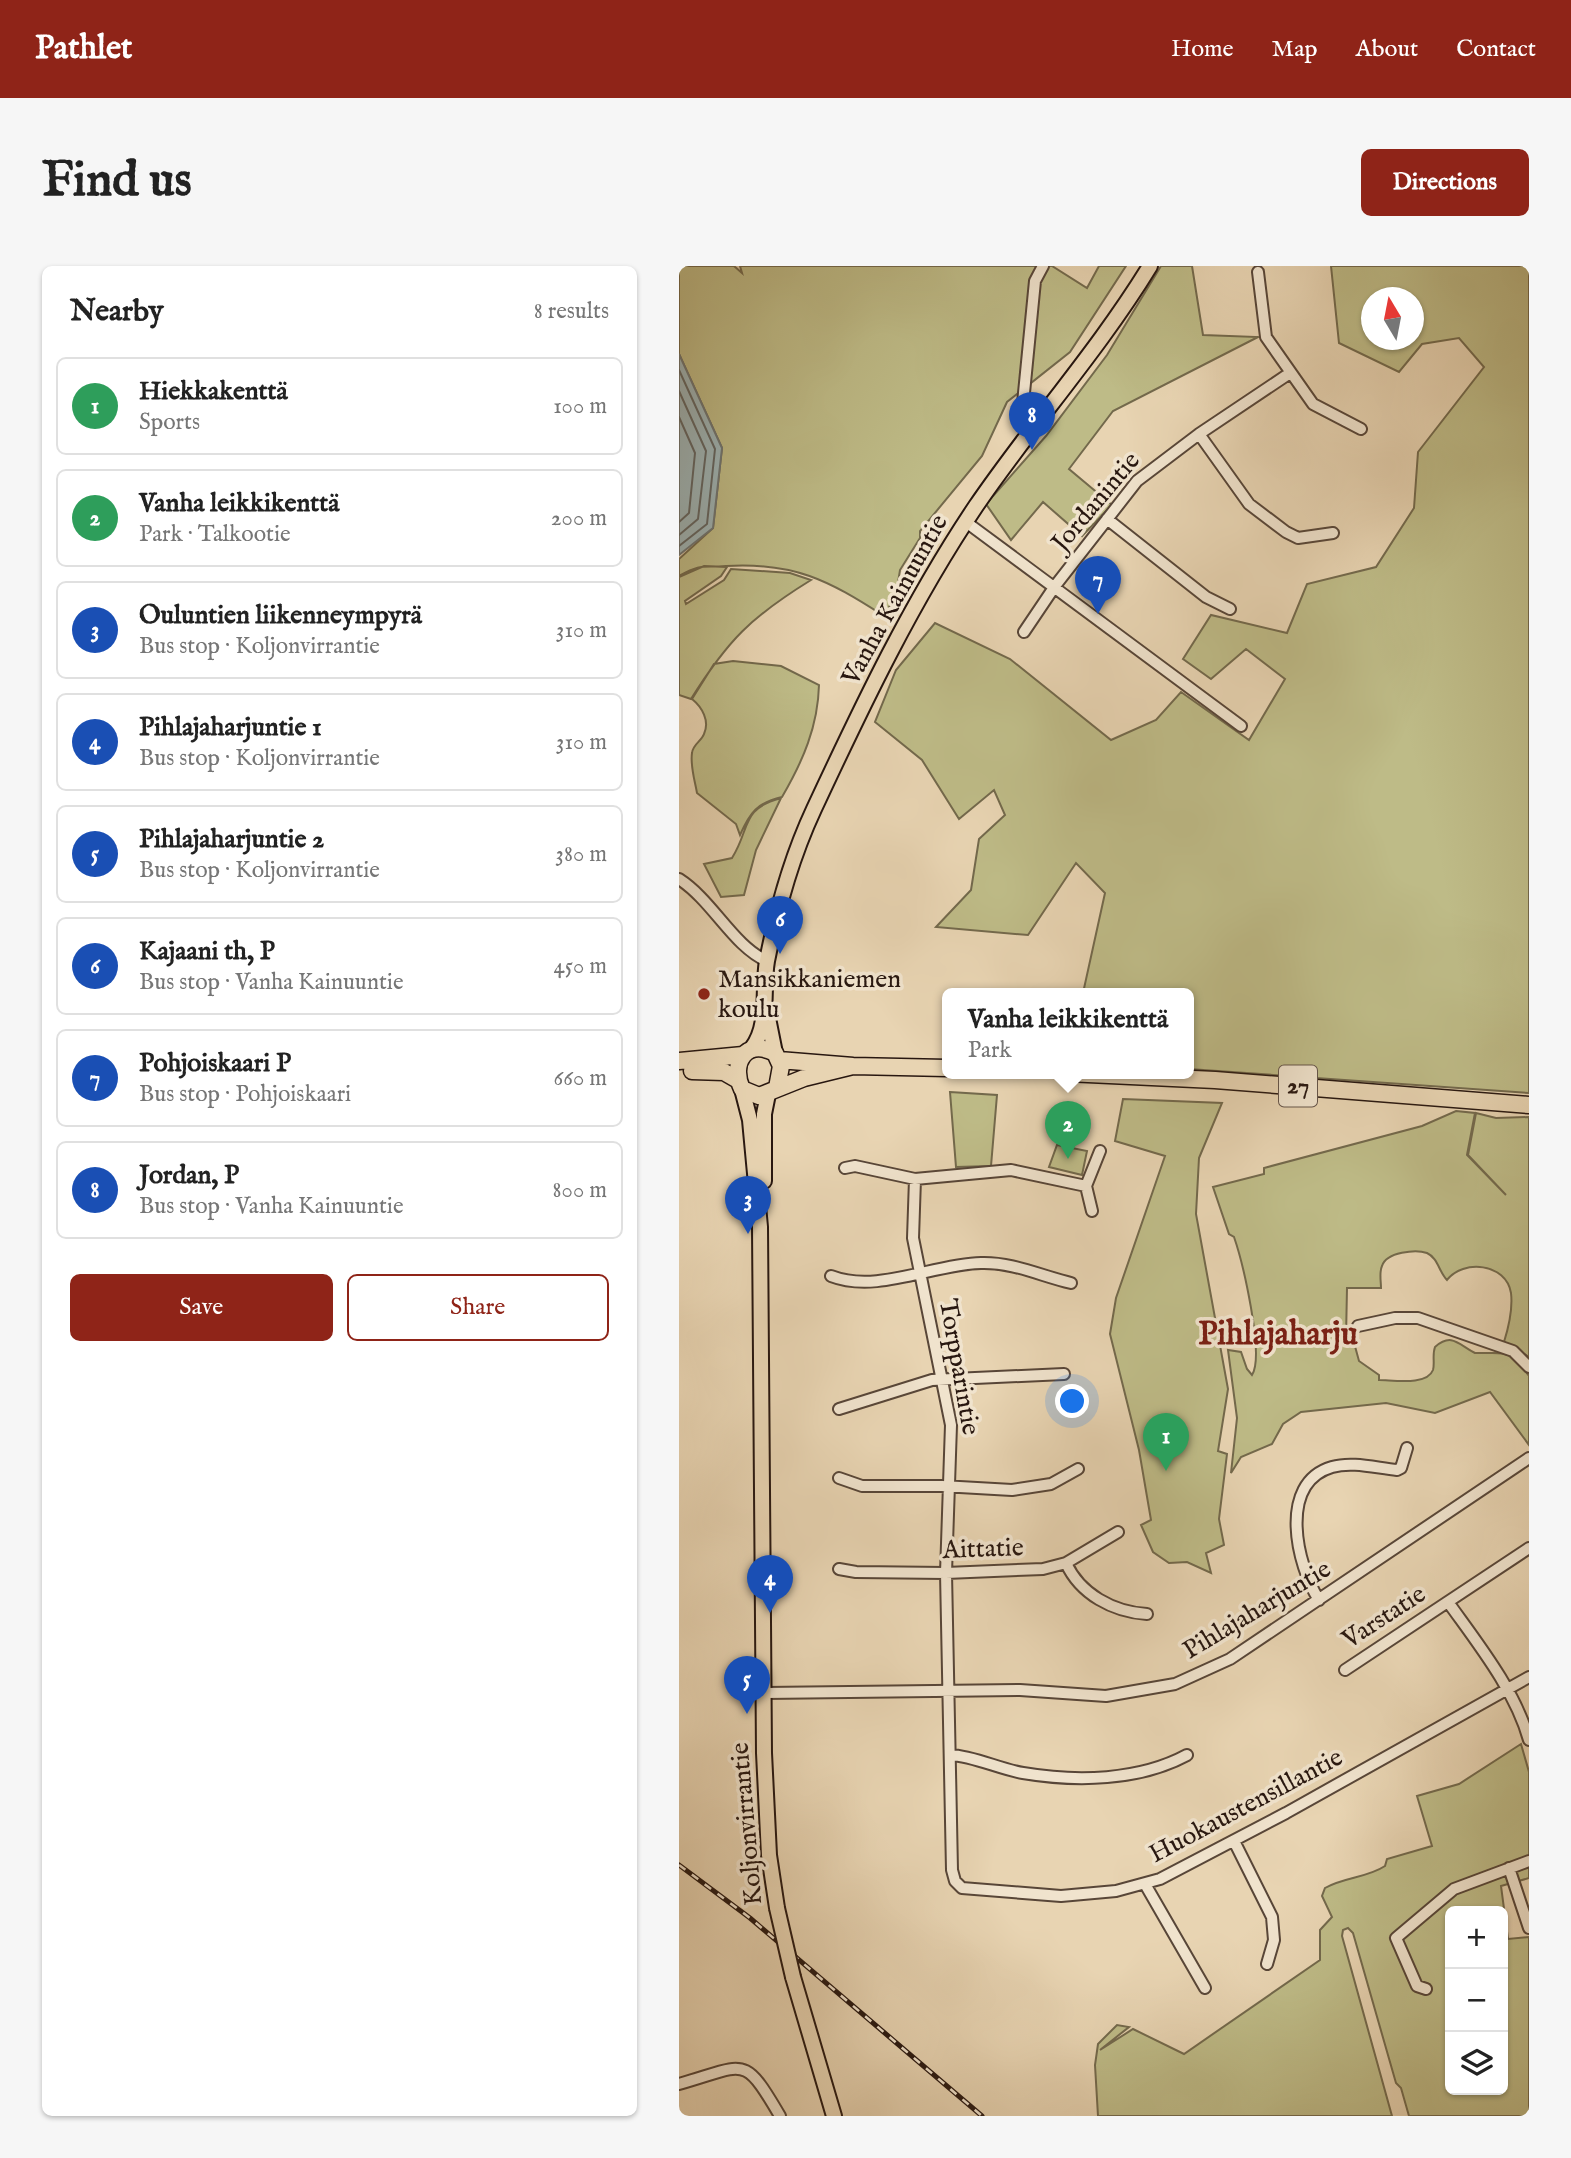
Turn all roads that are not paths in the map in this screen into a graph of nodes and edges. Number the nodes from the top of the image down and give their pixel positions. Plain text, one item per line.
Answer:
1 (1043, 266) edge
2 (1150, 266) edge
3 (1258, 272) dead end
4 (1290, 373) junction
5 (1040, 421) junction
6 (1361, 429) dead end
7 (1199, 434) junction
8 (1107, 519) junction
9 (966, 522) junction
10 (1333, 533) dead end
11 (1055, 586) junction
12 (1230, 609) dead end
13 (1024, 632) dead end
14 (1241, 726) dead end
15 (679, 879) edge
16 (767, 961) junction
17 (765, 998) junction
18 (747, 1051) junction
19 (777, 1057) junction
20 (679, 1061) edge
21 (853, 1066) junction
22 (942, 1068) edge
23 (679, 1070) edge
24 (1194, 1079) edge
25 (740, 1085) junction
26 (772, 1091) junction
27 (1529, 1105) edge
28 (1100, 1151) dead end
29 (845, 1168) dead end
30 (915, 1179) junction
31 (1086, 1186) junction
32 (1092, 1211) dead end
33 (760, 1227) junction
34 (919, 1272) junction
35 (831, 1276) dead end
36 (1071, 1283) dead end
37 (1358, 1326) dead end
38 (1529, 1367) edge
39 (1064, 1374) dead end
40 (941, 1379) junction
41 (839, 1409) dead end
42 (1407, 1448) dead end
43 (1529, 1458) edge
44 (1078, 1469) dead end
45 (839, 1478) dead end
46 (950, 1486) junction
47 (1118, 1532) dead end
48 (1529, 1548) edge
49 (1066, 1563) junction
50 (839, 1569) dead end
51 (946, 1573) junction
52 (1319, 1600) junction
53 (1448, 1602) junction
54 (1147, 1614) dead end
55 (1345, 1670) dead end
56 (1529, 1677) edge
57 (948, 1690) junction
58 (1506, 1690) junction
59 (765, 1693) junction
60 (1529, 1740) edge
61 (950, 1755) junction
62 (1187, 1755) dead end
63 (1234, 1841) junction
64 (1529, 1861) edge
65 (1509, 1868) junction
66 (1145, 1884) junction
67 (963, 1888) joint
68 (1529, 1928) edge
69 (1267, 1964) dead end
70 (1205, 1988) dead end
71 (1426, 1989) dead end
72 (679, 2084) edge
73 (781, 2116) edge
74 (834, 2116) edge

1 - 5 street
2 - 5 main road, Vanha Kainuuntie
3 - 4 street
4 - 6 street
4 - 7 street, Jordanintie
5 - 9 main road, Vanha Kainuuntie
7 - 8 street, Jordanintie
7 - 10 street
8 - 11 street, Jordanintie
8 - 12 street
9 - 11 street
9 - 16 main road, Vanha Kainuuntie
11 - 13 street, Jordanintie
11 - 14 street
15 - 16 street
16 - 17 main road, Vanha Kainuuntie
17 - 18 main road, Vanha Kainuuntie
17 - 19 main road, Vanha Kainuuntie
18 - 19 highway
18 - 20 highway
18 - 25 highway
19 - 21 highway
19 - 26 highway
21 - 22 highway
21 - 26 highway
23 - 25 highway
24 - 27 highway, 27
25 - 26 highway
25 - 33 main road, Koljonvirrantie
26 - 33 main road, Koljonvirrantie
28 - 31 street
29 - 30 street
30 - 31 street
30 - 34 street, Torpparintie
31 - 32 street
33 - 59 main road, Koljonvirrantie
34 - 35 street
34 - 36 street
34 - 40 street, Torpparintie
37 - 38 street
39 - 40 street
40 - 41 street
40 - 46 street, Torpparintie
42 - 52 street
43 - 52 street, Pihlajaharjuntie
44 - 46 street
45 - 46 street
46 - 51 street, Torpparintie
47 - 49 street, Aittatie
48 - 53 street, Varstatie
49 - 51 street, Aittatie
49 - 54 street
50 - 51 street, Aittatie
51 - 57 street, Torpparintie
52 - 57 street, Pihlajaharjuntie
53 - 55 street, Varstatie
53 - 58 street, Varstatie
56 - 58 street, Huokaustensillantie
57 - 59 street, Pihlajaharjuntie
57 - 61 street, Torpparintie
58 - 60 street, Varstatie
58 - 63 street, Huokaustensillantie
59 - 74 main road, Koljonvirrantie, bridge
61 - 62 street
61 - 67 street, Torpparintie
63 - 66 street, Huokaustensillantie
63 - 69 street
64 - 65 street
65 - 68 street
65 - 71 street
66 - 67 street, Huokaustensillantie
66 - 70 street
72 - 73 street

